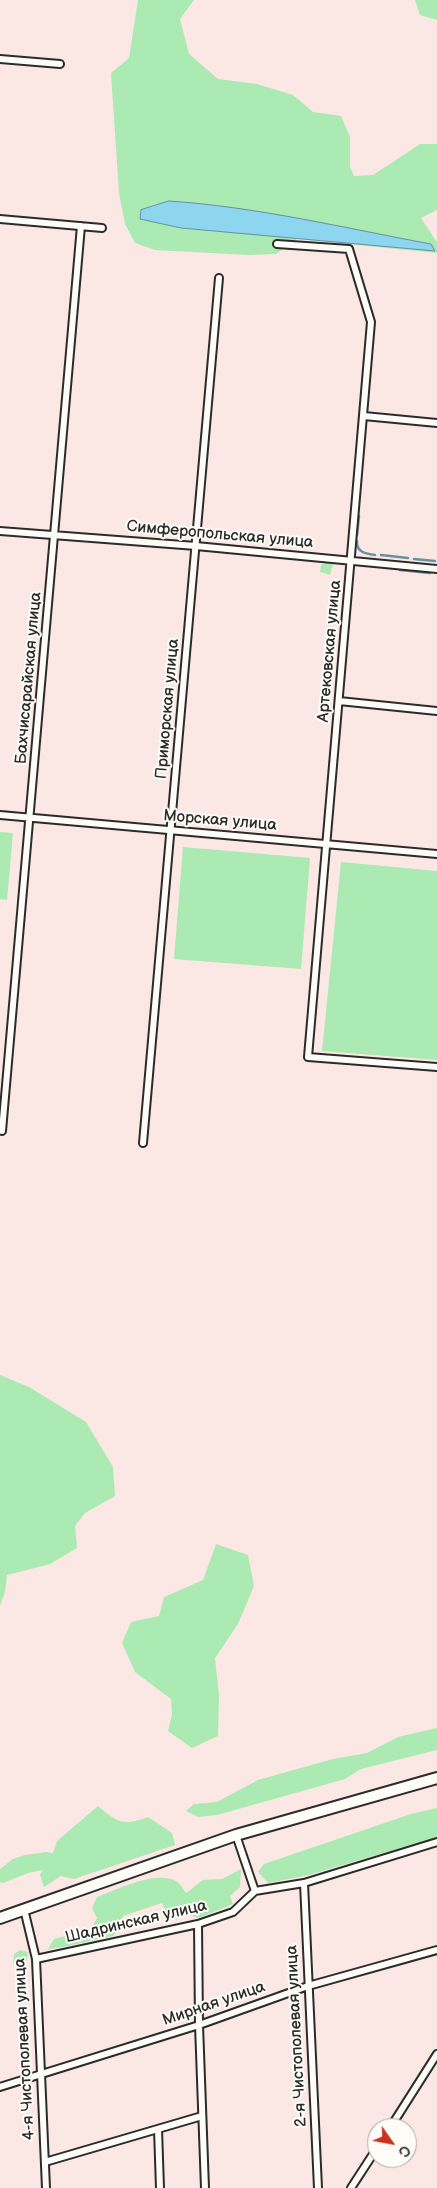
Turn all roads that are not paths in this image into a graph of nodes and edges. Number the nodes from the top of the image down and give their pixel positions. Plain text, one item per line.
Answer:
1 (0, 59) edge
2 (60, 64) dead end
3 (0, 219) edge
4 (81, 226) junction
5 (102, 228) dead end
6 (277, 244) dead end
7 (218, 278) dead end
8 (364, 416) junction
9 (437, 423) edge
10 (0, 531) edge
11 (55, 535) junction
12 (196, 546) junction
13 (351, 560) junction
14 (437, 568) edge
15 (339, 701) junction
16 (437, 711) edge
17 (0, 815) edge
18 (30, 818) junction
19 (171, 830) junction
20 (326, 844) junction
21 (437, 854) edge
22 (437, 1067) edge
23 (2, 1131) dead end
24 (143, 1143) dead end
25 (437, 1778) edge
26 (236, 1835) junction
27 (437, 1842) edge
28 (304, 1882) junction
29 (255, 1891) junction
30 (24, 1909) junction
31 (0, 1918) edge
32 (198, 1924) junction
33 (437, 1950) edge
34 (36, 1959) junction
35 (308, 1986) junction
36 (199, 2025) junction
37 (437, 2054) edge
38 (40, 2075) junction
39 (0, 2087) edge
40 (202, 2116) junction
41 (396, 2118) edge
42 (158, 2129) junction
43 (45, 2162) junction
44 (367, 2163) edge
45 (46, 2188) edge
46 (160, 2188) edge
47 (205, 2188) edge
48 (318, 2188) edge
49 (351, 2188) edge

1 - 2 street
3 - 4 street
4 - 5 street
4 - 11 street, Бахчисарайская улица
6 - 8 street, Артековская улица
7 - 12 street, Приморская улица
8 - 9 street
8 - 13 street, Артековская улица
10 - 11 street, Симферопольская улица
11 - 12 street, Симферопольская улица
11 - 18 street, Бахчисарайская улица
12 - 13 street, Симферопольская улица
12 - 19 street, Приморская улица
13 - 14 street, Симферопольская улица
13 - 15 street, Артековская улица
15 - 16 street
15 - 20 street, Артековская улица
17 - 18 street, Морская улица
18 - 19 street, Морская улица
18 - 23 street, Бахчисарайская улица
19 - 20 street, Морская улица
19 - 24 street, Приморская улица
20 - 21 street, Морская улица
20 - 22 street, Артековская улица
25 - 26 main road
26 - 29 street
26 - 30 main road
27 - 28 street
28 - 29 street
28 - 35 street, 2-я Чистополевая улица
29 - 32 street, Шадринская улица
30 - 31 main road
30 - 34 street, 4-я Чистополевая улица
32 - 34 street, Шадринская улица
32 - 36 street
33 - 35 street, Мирная улица
34 - 38 street, 4-я Чистополевая улица
35 - 36 street, Мирная улица
35 - 48 street, 2-я Чистополевая улица
36 - 38 street, Мирная улица
36 - 40 street
37 - 41 street
38 - 39 street, Мирная улица
38 - 43 street, 4-я Чистополевая улица
40 - 42 street
40 - 47 street
42 - 43 street
42 - 46 street
43 - 45 street, 4-я Чистополевая улица
44 - 49 street

